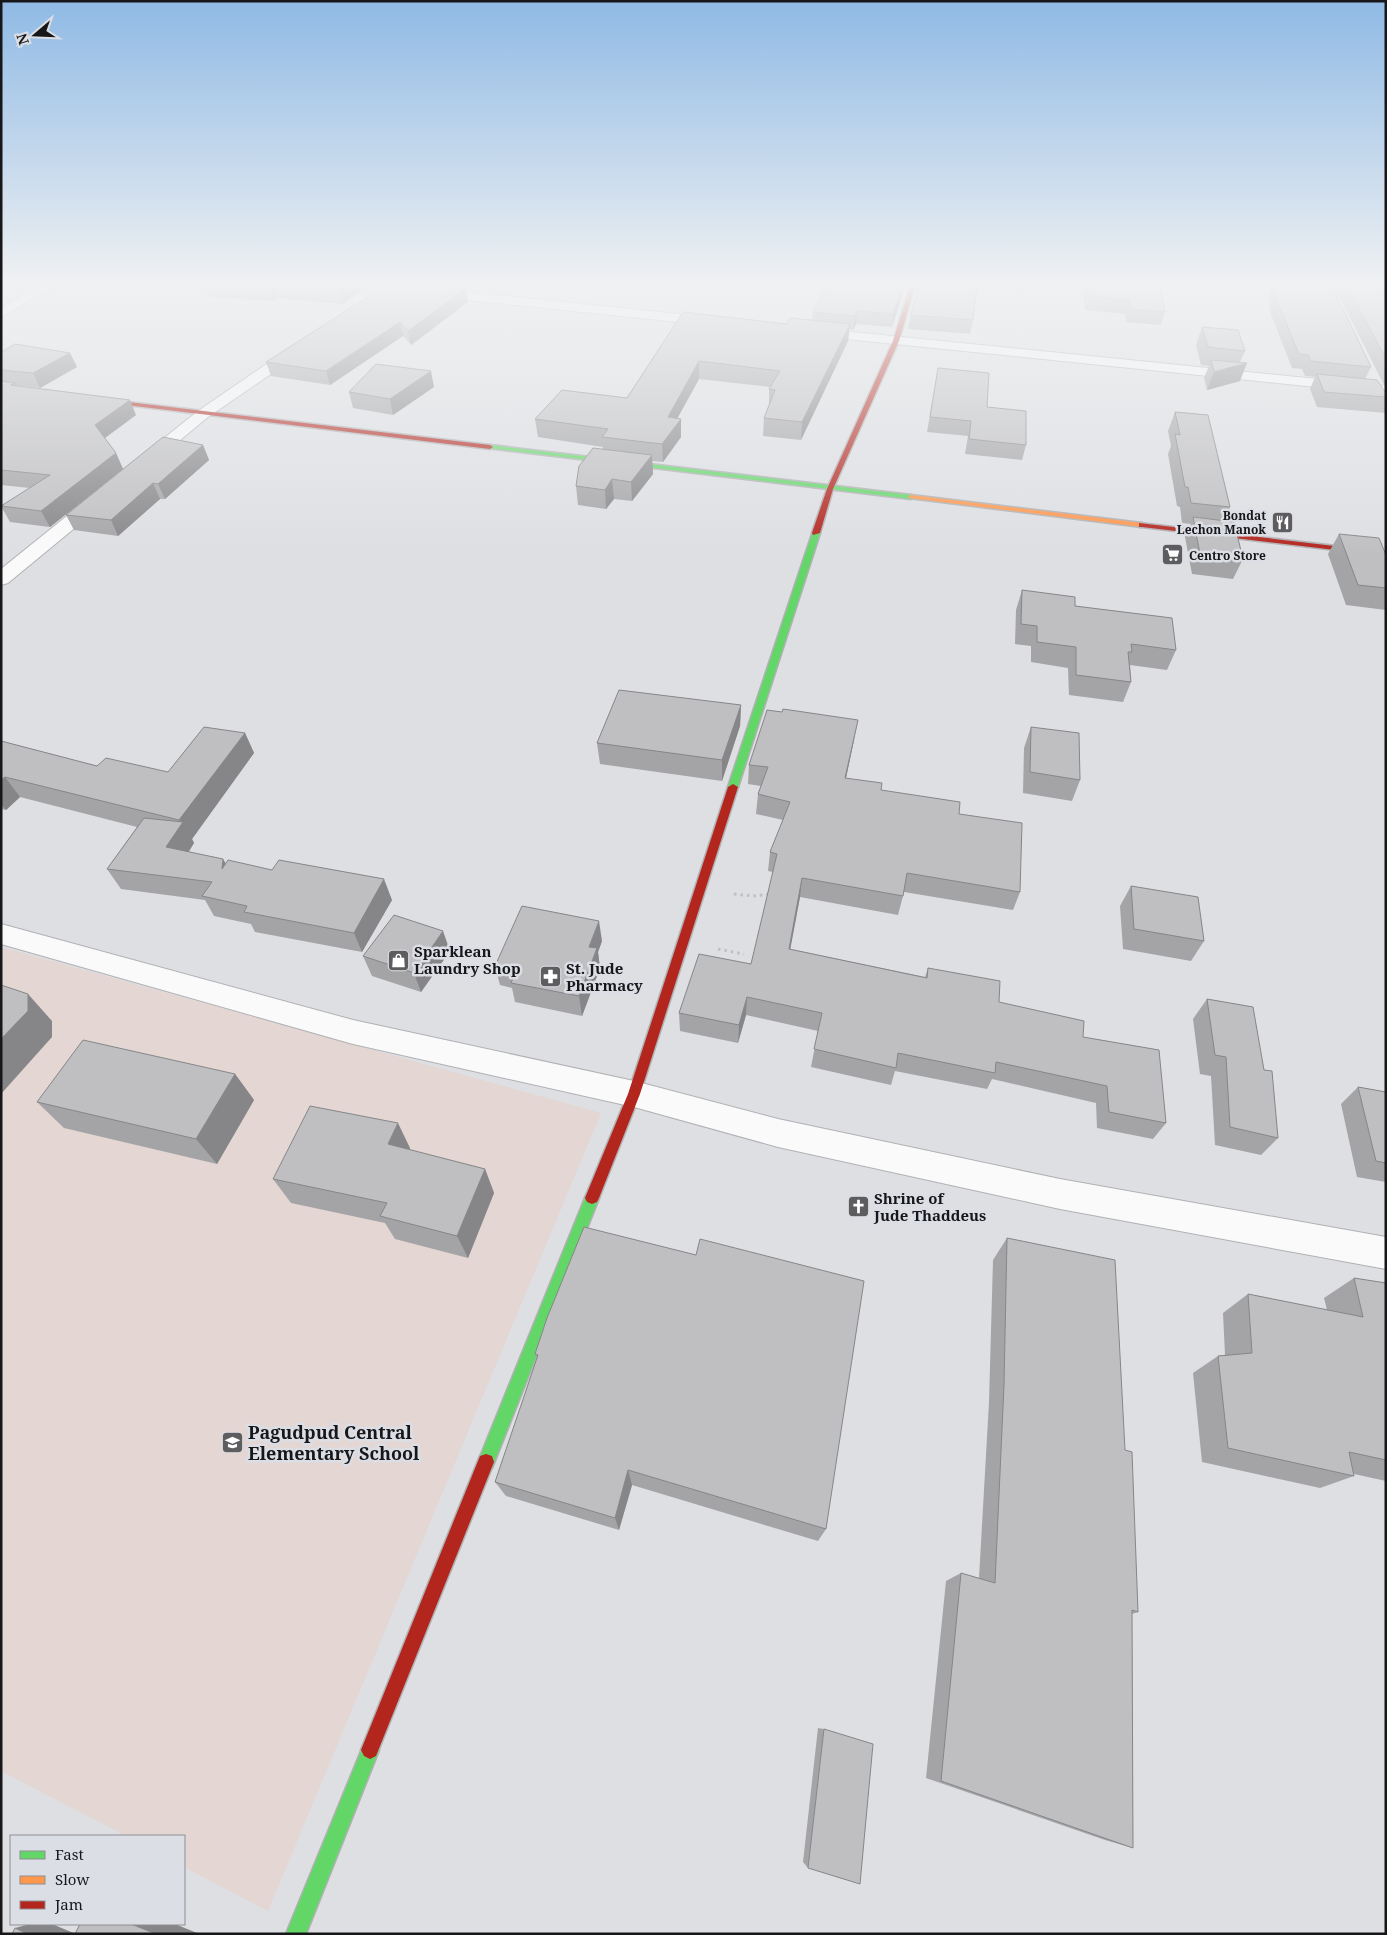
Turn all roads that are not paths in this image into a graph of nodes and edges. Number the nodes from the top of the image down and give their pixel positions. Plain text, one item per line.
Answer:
1 (258, 376) edge
2 (880, 376) edge
3 (1246, 376) edge
4 (1373, 376) edge
5 (1382, 390) edge
6 (88, 400) edge
7 (1386, 407) edge
8 (203, 414) junction
9 (136, 469) edge
10 (113, 487) edge
11 (830, 489) junction
12 (1386, 554) edge
13 (1, 579) edge
14 (1, 934) edge
15 (634, 1094) junction
16 (1386, 1253) edge
17 (296, 1934) edge

1 - 8 street
2 - 11 street
3 - 5 street
4 - 5 street
5 - 7 street
6 - 8 street
8 - 9 street
8 - 11 street
10 - 13 street
11 - 12 street
11 - 15 street
14 - 15 street
15 - 16 street
15 - 17 street

